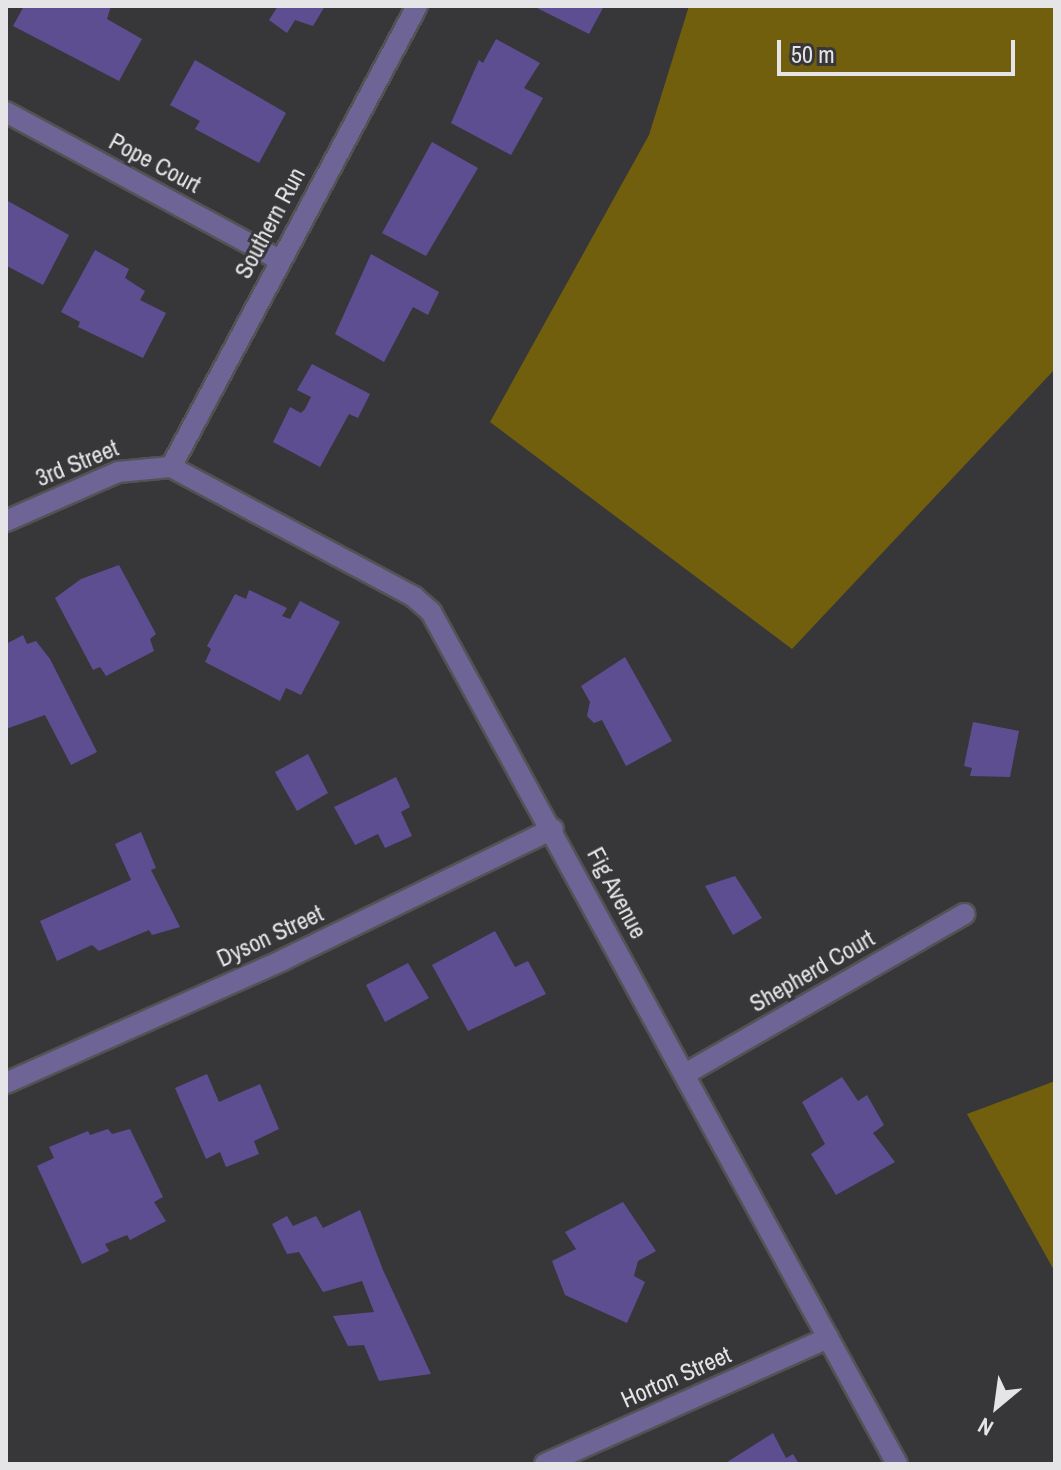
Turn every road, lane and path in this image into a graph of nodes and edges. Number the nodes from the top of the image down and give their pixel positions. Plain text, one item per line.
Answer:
1 (417, 6) edge
2 (6, 112) edge
3 (280, 260) junction
4 (171, 467) junction
5 (6, 521) edge
6 (553, 829) junction
7 (964, 914) dead end
8 (685, 1074) junction
9 (6, 1083) edge
10 (828, 1338) junction
11 (545, 1464) edge
12 (897, 1464) edge

1 - 3 street, Southern Run
2 - 3 street, Pope Court
3 - 4 street, Southern Run
4 - 5 street, 3rd Street
4 - 6 street, Fig Avenue
6 - 8 street, Fig Avenue
6 - 9 street, Dyson Street
7 - 8 street, Shepherd Court
8 - 10 street, Fig Avenue
10 - 11 street, Horton Street
10 - 12 street, Fig Avenue

